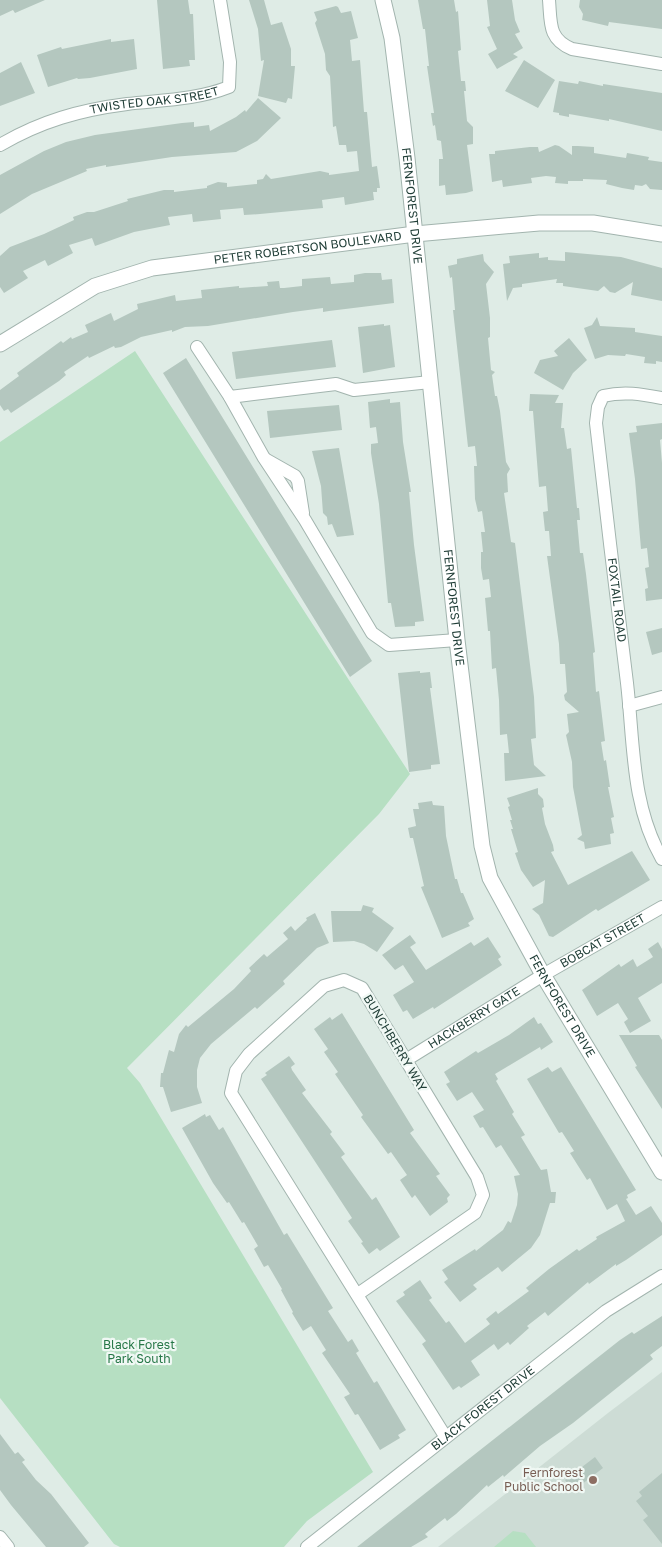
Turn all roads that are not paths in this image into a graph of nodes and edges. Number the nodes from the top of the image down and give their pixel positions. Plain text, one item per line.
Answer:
1 (220, 0) edge
2 (383, 0) edge
3 (549, 0) edge
4 (662, 64) edge
5 (0, 145) edge
6 (415, 234) junction
7 (662, 234) edge
8 (0, 343) edge
9 (197, 347) dead end
10 (430, 382) junction
11 (230, 397) junction
12 (662, 398) edge
13 (457, 640) junction
14 (662, 697) edge
15 (629, 706) junction
16 (662, 860) edge
17 (662, 907) edge
18 (543, 975) junction
19 (406, 1060) junction
20 (662, 1172) edge
21 (662, 1276) edge
22 (358, 1294) junction
23 (445, 1436) junction
24 (0, 1537) edge
25 (8, 1547) edge
26 (307, 1547) edge

1 - 5 street, TWISTED OAK STREET
2 - 6 street, FERNFOREST DRIVE
3 - 4 street
6 - 7 street, PETER ROBERTSON BOULEVARD
6 - 8 street, PETER ROBERTSON BOULEVARD
6 - 10 street, FERNFOREST DRIVE
9 - 11 street
10 - 11 street
10 - 13 street, FERNFOREST DRIVE
11 - 13 street
12 - 15 street, FOXTAIL ROAD
13 - 18 street, FERNFOREST DRIVE
14 - 15 street
15 - 16 street, FOXTAIL ROAD
17 - 18 street, BOBCAT STREET
18 - 19 street, HACKBERRY GATE
18 - 20 street, FERNFOREST DRIVE
19 - 22 street, BUNCHBERRY WAY
19 - 22 street, BUNCHBERRY WAY
21 - 23 street, BLACK FOREST DRIVE
22 - 23 street, BUNCHBERRY WAY
23 - 26 street, BLACK FOREST DRIVE
24 - 25 street

